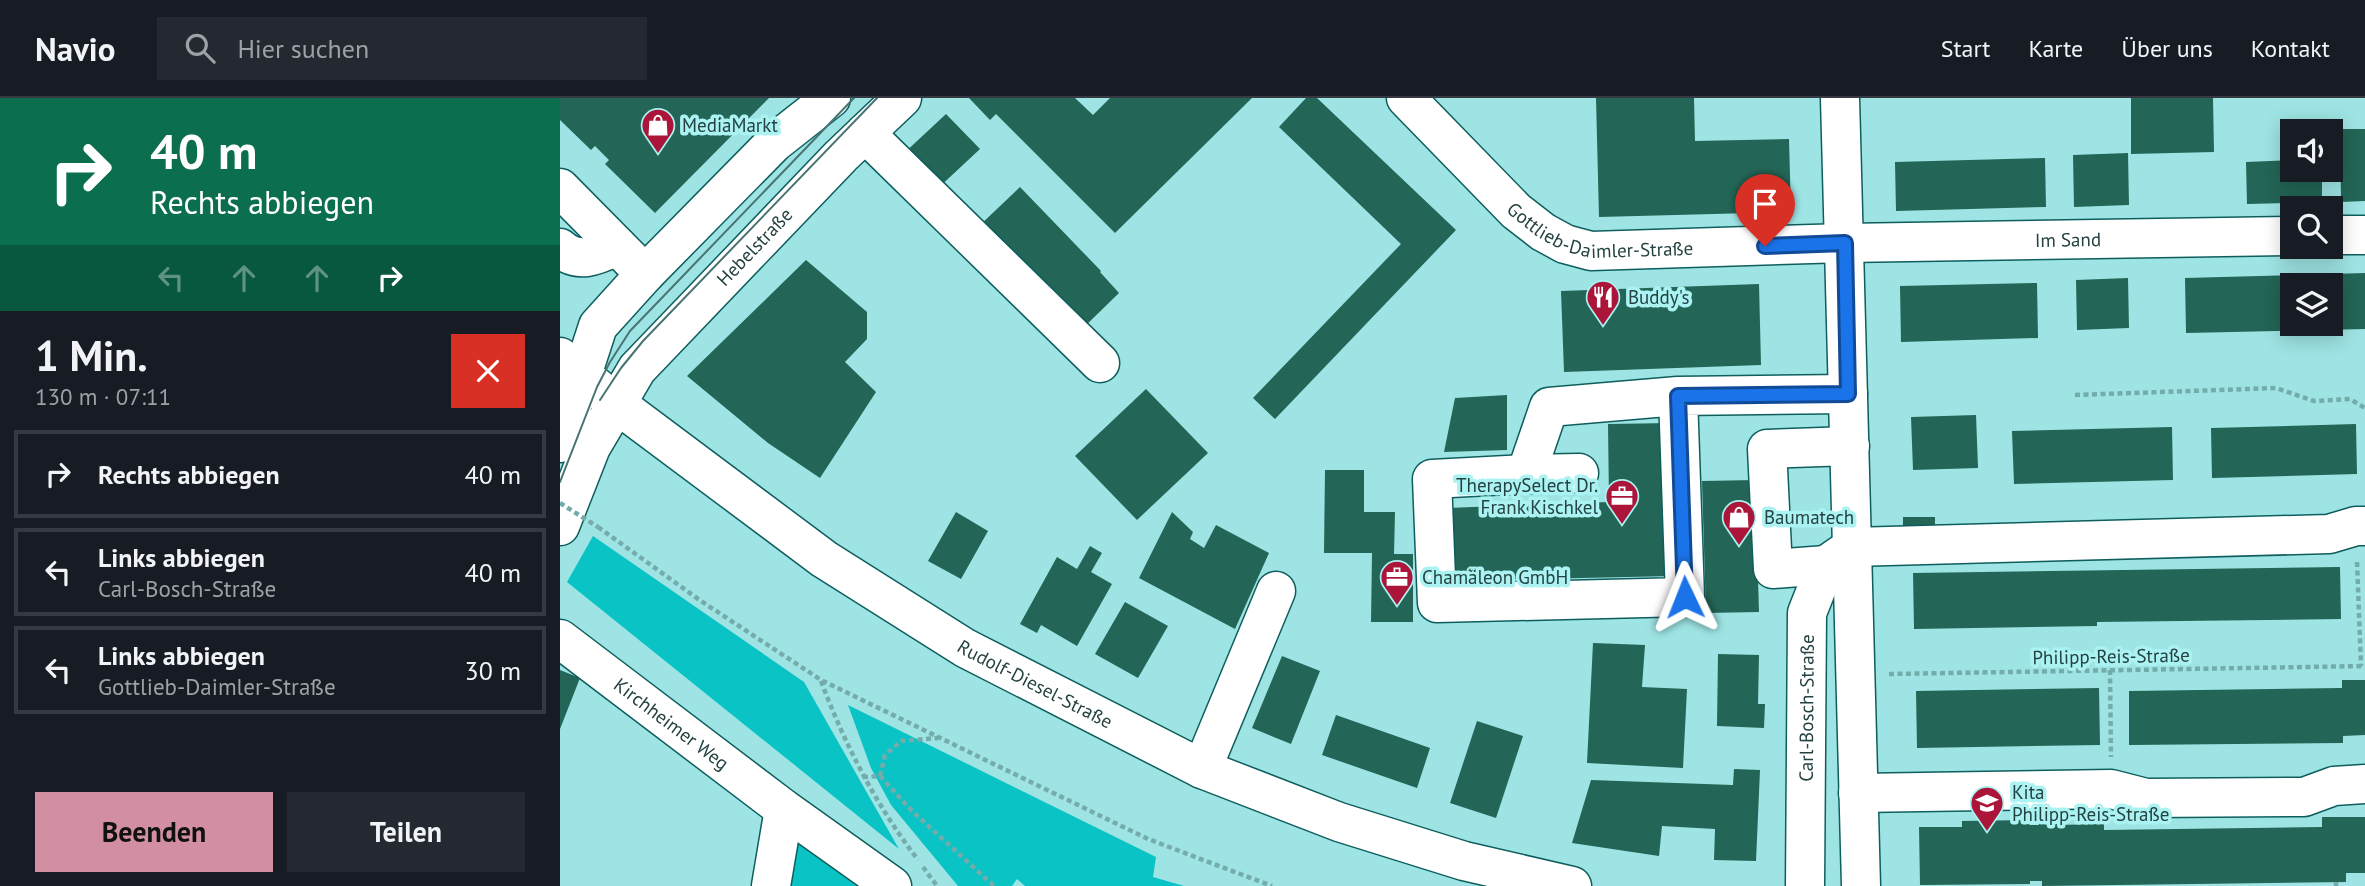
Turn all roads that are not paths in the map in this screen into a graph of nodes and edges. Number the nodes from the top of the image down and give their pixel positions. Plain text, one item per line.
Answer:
1 (831, 98) edge
2 (902, 98) edge
3 (1406, 98) edge
4 (1840, 98) edge
5 (865, 116) edge
6 (560, 188) edge
7 (2343, 235) edge
8 (2365, 235) edge
9 (2280, 236) edge
10 (1845, 243) junction
11 (617, 246) junction
12 (560, 248) edge
13 (645, 274) junction
14 (622, 357) junction
15 (1100, 363) dead end
16 (571, 366) edge
17 (1848, 394) junction
18 (1678, 396) junction
19 (618, 405) junction
20 (560, 443) edge
21 (1850, 446) junction
22 (1579, 473) dead end
23 (1526, 474) junction
24 (560, 526) edge
25 (2360, 526) edge
26 (1839, 556) junction
27 (1276, 591) dead end
28 (560, 639) edge
29 (1202, 769) junction
30 (2365, 784) edge
31 (1858, 793) junction
32 (784, 809) junction
33 (771, 886) edge
34 (892, 886) edge
35 (1572, 886) edge
36 (1805, 886) edge
37 (1861, 886) edge

1 - 13 street
2 - 5 street, Hebelstraße
3 - 10 street, Gottlieb-Daimler-Straße
4 - 10 street, Carl-Bosch-Straße
5 - 14 street
5 - 15 street
5 - 19 street, Hebelstraße
6 - 11 street
7 - 8 street
9 - 10 street, Im Sand
10 - 17 street, Carl-Bosch-Straße
11 - 12 street
11 - 13 street
13 - 16 street
14 - 16 street
14 - 19 street
16 - 19 street, Rudolf-Diesel-Straße
16 - 20 street
17 - 18 street
17 - 21 street, Carl-Bosch-Straße
18 - 23 street
18 - 23 street
19 - 24 street
19 - 29 street, Rudolf-Diesel-Straße
21 - 26 street, Carl-Bosch-Straße
21 - 26 street
22 - 23 street
25 - 26 street
26 - 31 street, Carl-Bosch-Straße
26 - 36 street, Carl-Bosch-Straße
27 - 29 street
28 - 32 street, Kirchheimer Weg
29 - 35 street, Rudolf-Diesel-Straße
30 - 31 street
31 - 37 street, Carl-Bosch-Straße
32 - 33 street
32 - 34 street, Kirchheimer Weg

